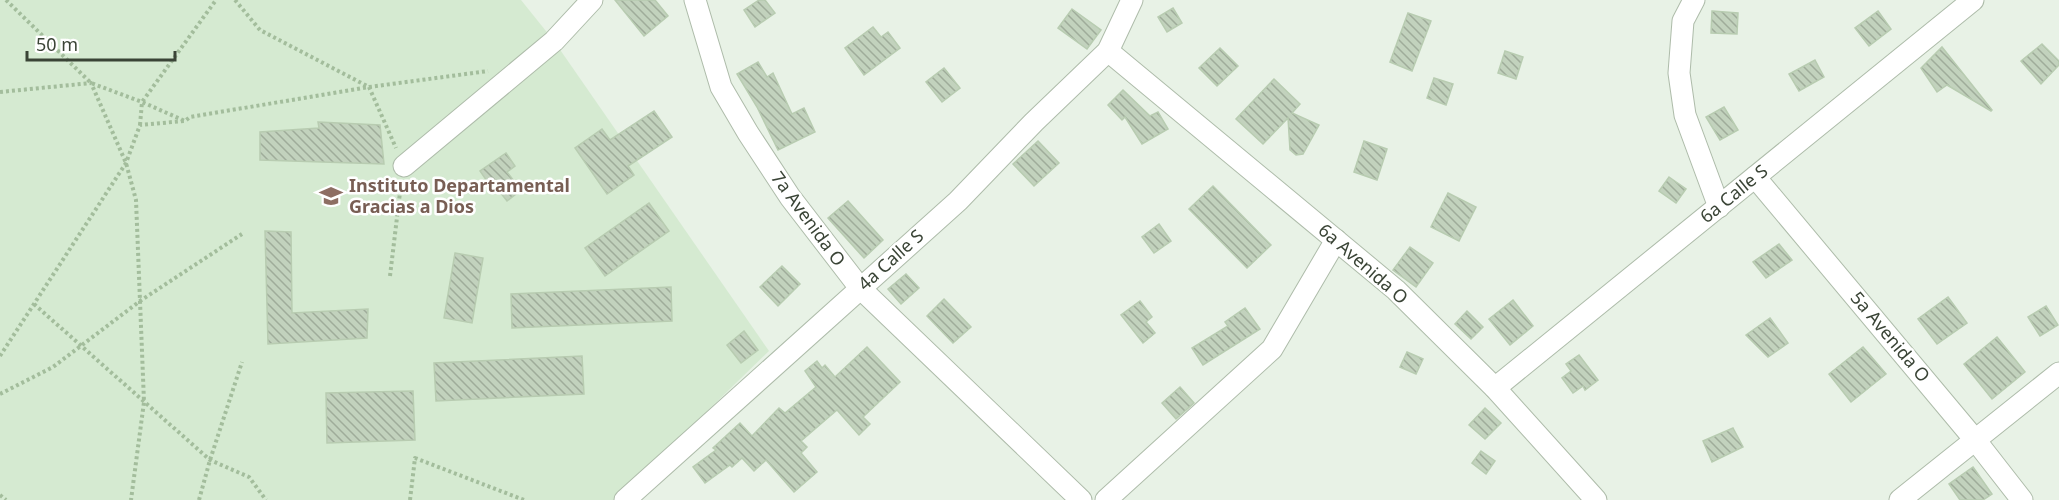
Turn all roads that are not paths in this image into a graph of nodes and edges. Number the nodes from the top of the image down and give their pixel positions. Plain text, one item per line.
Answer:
1 (592, 0) edge
2 (695, 0) edge
3 (1132, 0) edge
4 (1694, 0) edge
5 (1973, 0) edge
6 (1108, 51) junction
7 (404, 166) road end
8 (1755, 177) junction
9 (1719, 207) junction
10 (1336, 240) junction
11 (860, 288) junction
12 (2059, 373) edge
13 (1495, 388) junction
14 (1976, 441) junction
15 (637, 496) edge
16 (1081, 500) edge
17 (1106, 500) edge
18 (1596, 500) edge
19 (1900, 500) edge
20 (2022, 500) edge

1 - 7 street
2 - 11 street, 7a Avenida O
3 - 6 street, 4a Calle S
4 - 9 street
5 - 8 street, 6a Calle S
6 - 10 street, 6a Avenida O
6 - 11 street, 4a Calle S
8 - 9 street, 6a Calle S
8 - 14 street, 5a Avenida O
9 - 13 street, 6a Calle S
10 - 13 street, 6a Avenida O
10 - 17 street
11 - 15 street, 4a Calle S
11 - 16 street, 7a Avenida O
12 - 14 street
13 - 18 street, 6a Avenida O
14 - 19 street
14 - 20 street, 5a Avenida O

